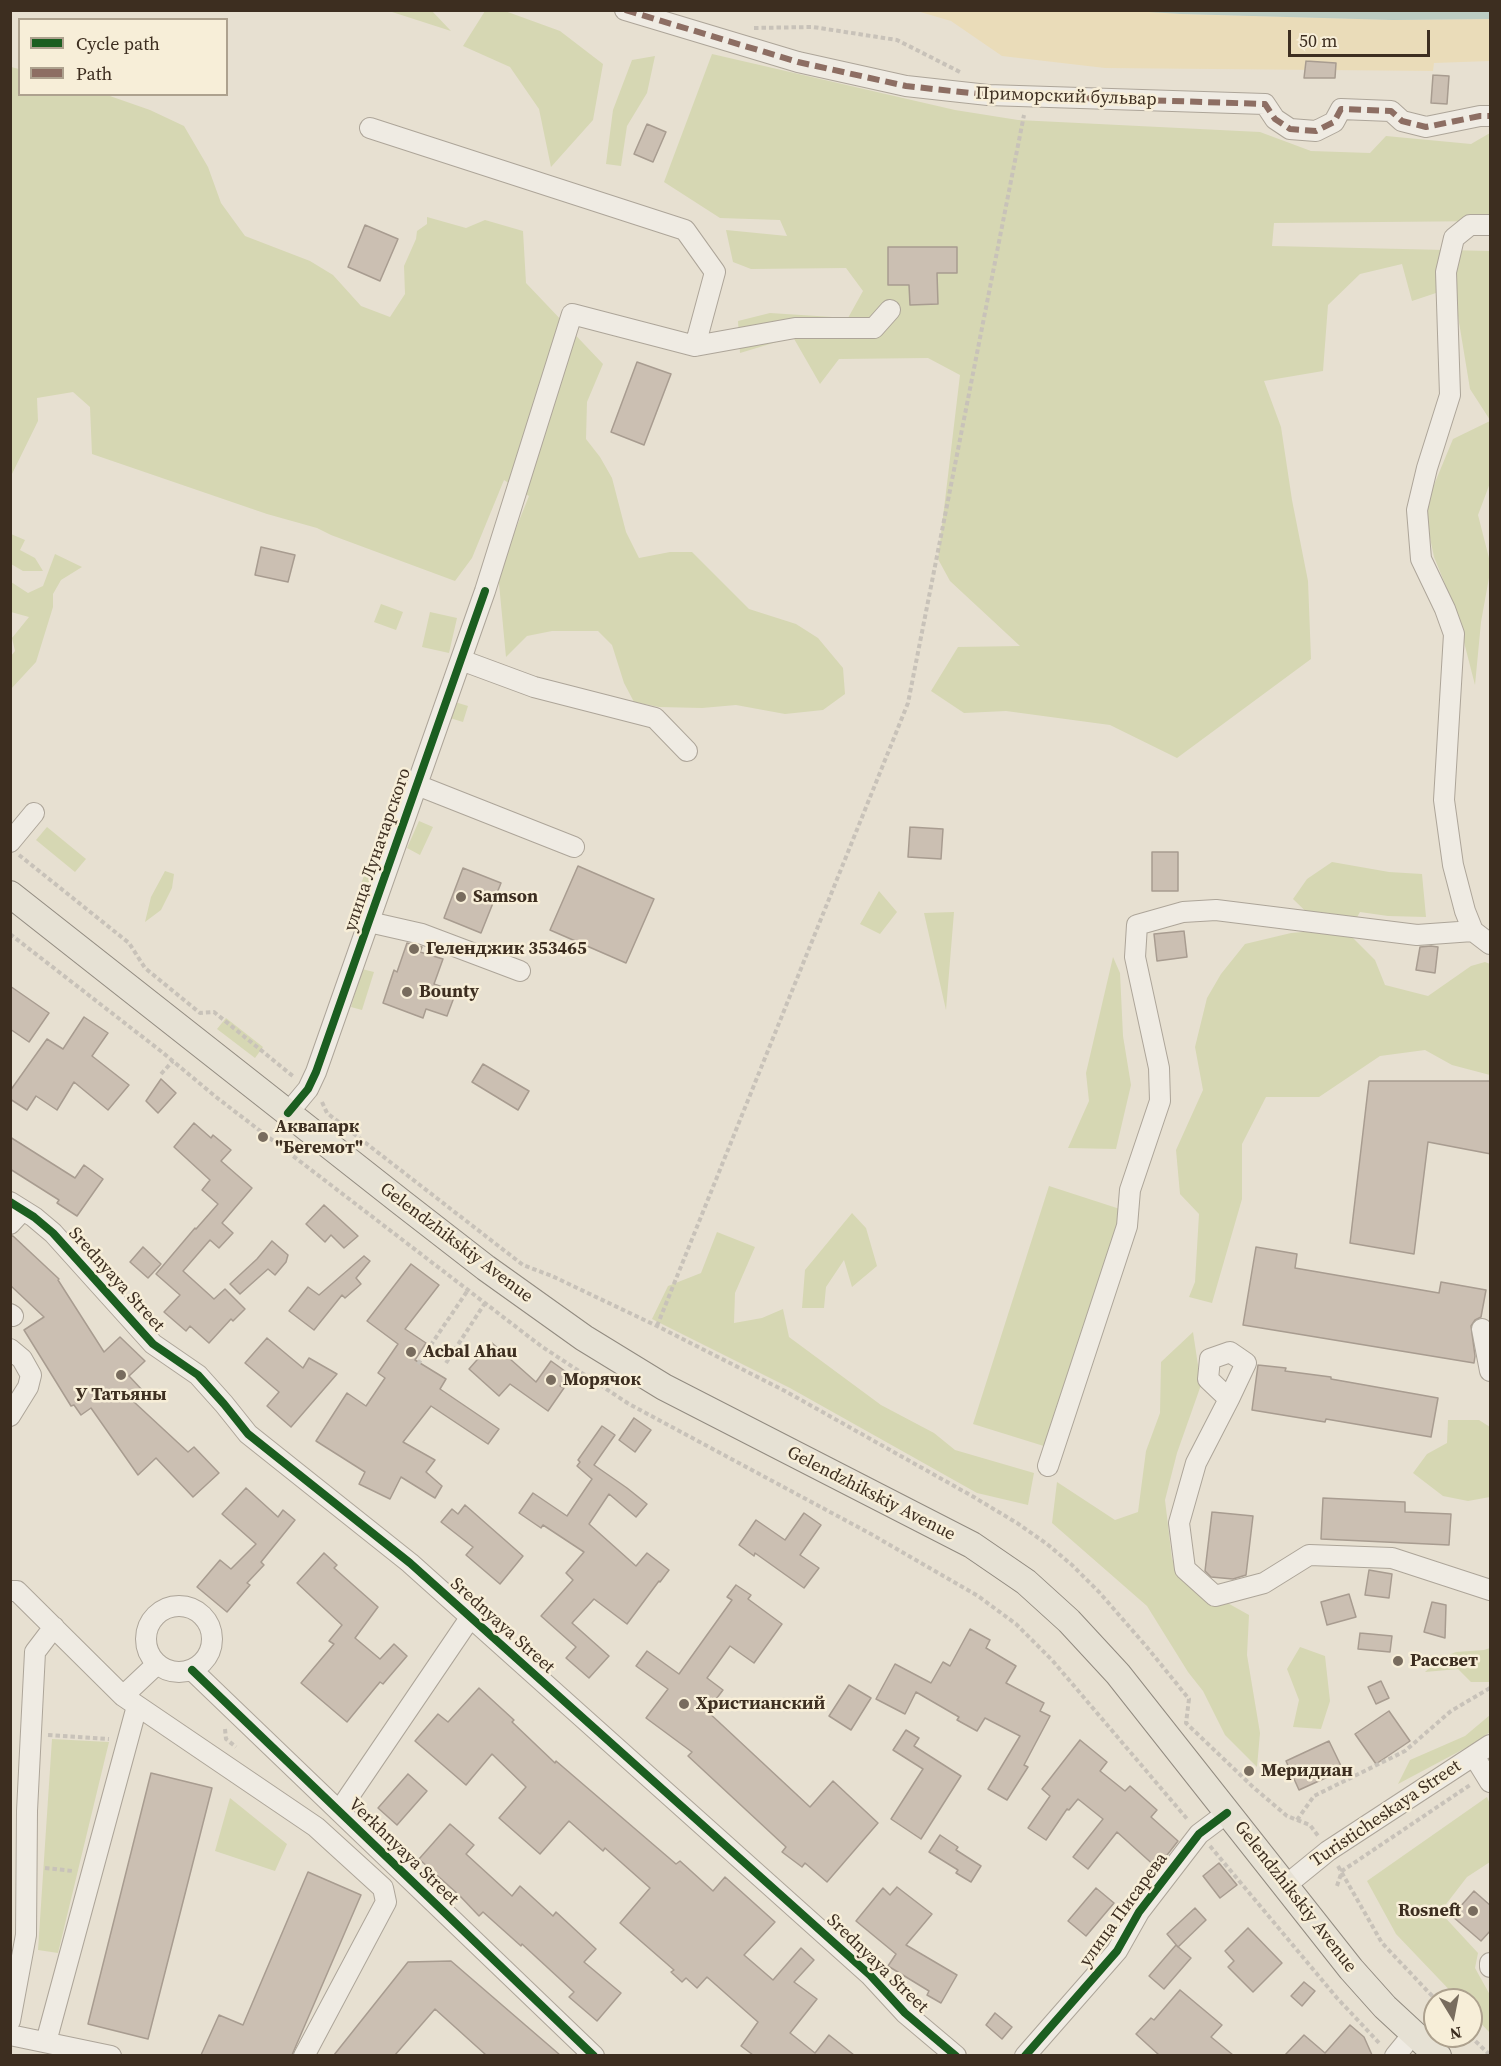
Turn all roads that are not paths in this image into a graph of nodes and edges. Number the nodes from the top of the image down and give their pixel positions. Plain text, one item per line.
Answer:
1 (625, 10) edge
2 (1491, 116) edge
3 (370, 128) dead end
4 (1491, 225) edge
5 (890, 310) dead end
6 (695, 346) junction
7 (461, 660) junction
8 (687, 751) dead end
9 (417, 785) junction
10 (34, 813) dead end
11 (10, 842) edge
12 (574, 848) dead end
13 (10, 894) edge
14 (369, 922) junction
15 (1473, 931) junction
16 (1491, 944) edge
17 (520, 971) dead end
18 (288, 1113) junction
19 (19, 1213) edge
20 (1482, 1329) dead end
21 (10, 1349) edge
22 (1490, 1370) edge
23 (1229, 1399) dead end
24 (10, 1416) edge
25 (1048, 1466) dead end
26 (1491, 1590) edge
27 (10, 1591) edge
28 (470, 1618) junction
29 (54, 1627) junction
30 (157, 1664) junction
31 (192, 1670) junction
32 (130, 1701) junction
33 (1482, 1750) edge
34 (1488, 1778) edge
35 (339, 1811) junction
36 (1227, 1813) junction
37 (1285, 1886) junction
38 (10, 2021) edge
39 (1413, 2034) junction
40 (10, 2035) edge
41 (46, 2042) junction
42 (1396, 2054) edge
43 (111, 2055) edge
44 (304, 2055) edge
45 (594, 2055) edge
46 (956, 2055) edge
47 (1025, 2055) edge
48 (1438, 2055) edge

1 - 2 street, Приморский бульвар
3 - 6 street
4 - 15 street
5 - 6 street
6 - 7 street, улица Луначарского
7 - 8 street
7 - 9 street, улица Луначарского
9 - 12 street
9 - 14 street, улица Луначарского
10 - 11 street
13 - 18 main road, Gelendzhikskiy Avenue
14 - 17 street
14 - 18 street, улица Луначарского
15 - 16 street
15 - 25 street
18 - 36 main road, Gelendzhikskiy Avenue
19 - 28 street, Srednyaya Street
20 - 22 street
21 - 24 street
23 - 26 street
27 - 29 street
28 - 35 street
28 - 46 street, Srednyaya Street
29 - 32 street
29 - 38 street
30 - 31 street
30 - 31 street
30 - 32 street
31 - 35 street, Verkhnyaya Street
32 - 41 street
32 - 44 street
33 - 34 street
33 - 37 street, Turisticheskaya Street
35 - 45 street, Verkhnyaya Street
36 - 37 main road, Gelendzhikskiy Avenue
36 - 47 street, улица Писарева
37 - 39 main road, Gelendzhikskiy Avenue
39 - 42 street
39 - 48 main road, Gelendzhikskiy Avenue
40 - 41 street
41 - 43 street

